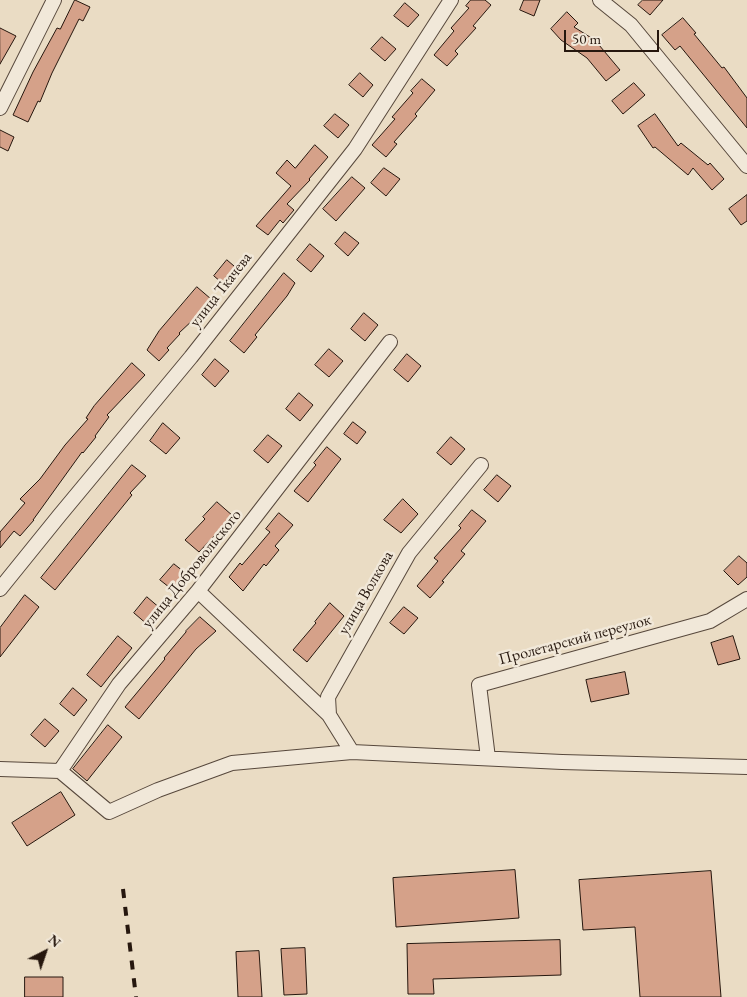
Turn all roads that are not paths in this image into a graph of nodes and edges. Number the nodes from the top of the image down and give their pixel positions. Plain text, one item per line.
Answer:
1 (54, 0) edge
2 (451, 0) edge
3 (600, 0) edge
4 (0, 108) edge
5 (747, 166) edge
6 (390, 342) dead end
7 (481, 465) dead end
8 (0, 589) edge
9 (198, 591) junction
10 (747, 599) edge
11 (329, 715) junction
12 (352, 752) junction
13 (488, 758) junction
14 (747, 767) edge
15 (0, 769) edge
16 (60, 771) junction

1 - 4 street
2 - 8 street, улица Ткачева
3 - 5 street
6 - 9 street, улица Добровольского
7 - 11 street, улица Волкова
9 - 11 street
9 - 16 street, улица Добровольского
10 - 13 street, Пролетарский переулок
11 - 12 street
12 - 13 street
12 - 16 street
13 - 14 street
15 - 16 street

